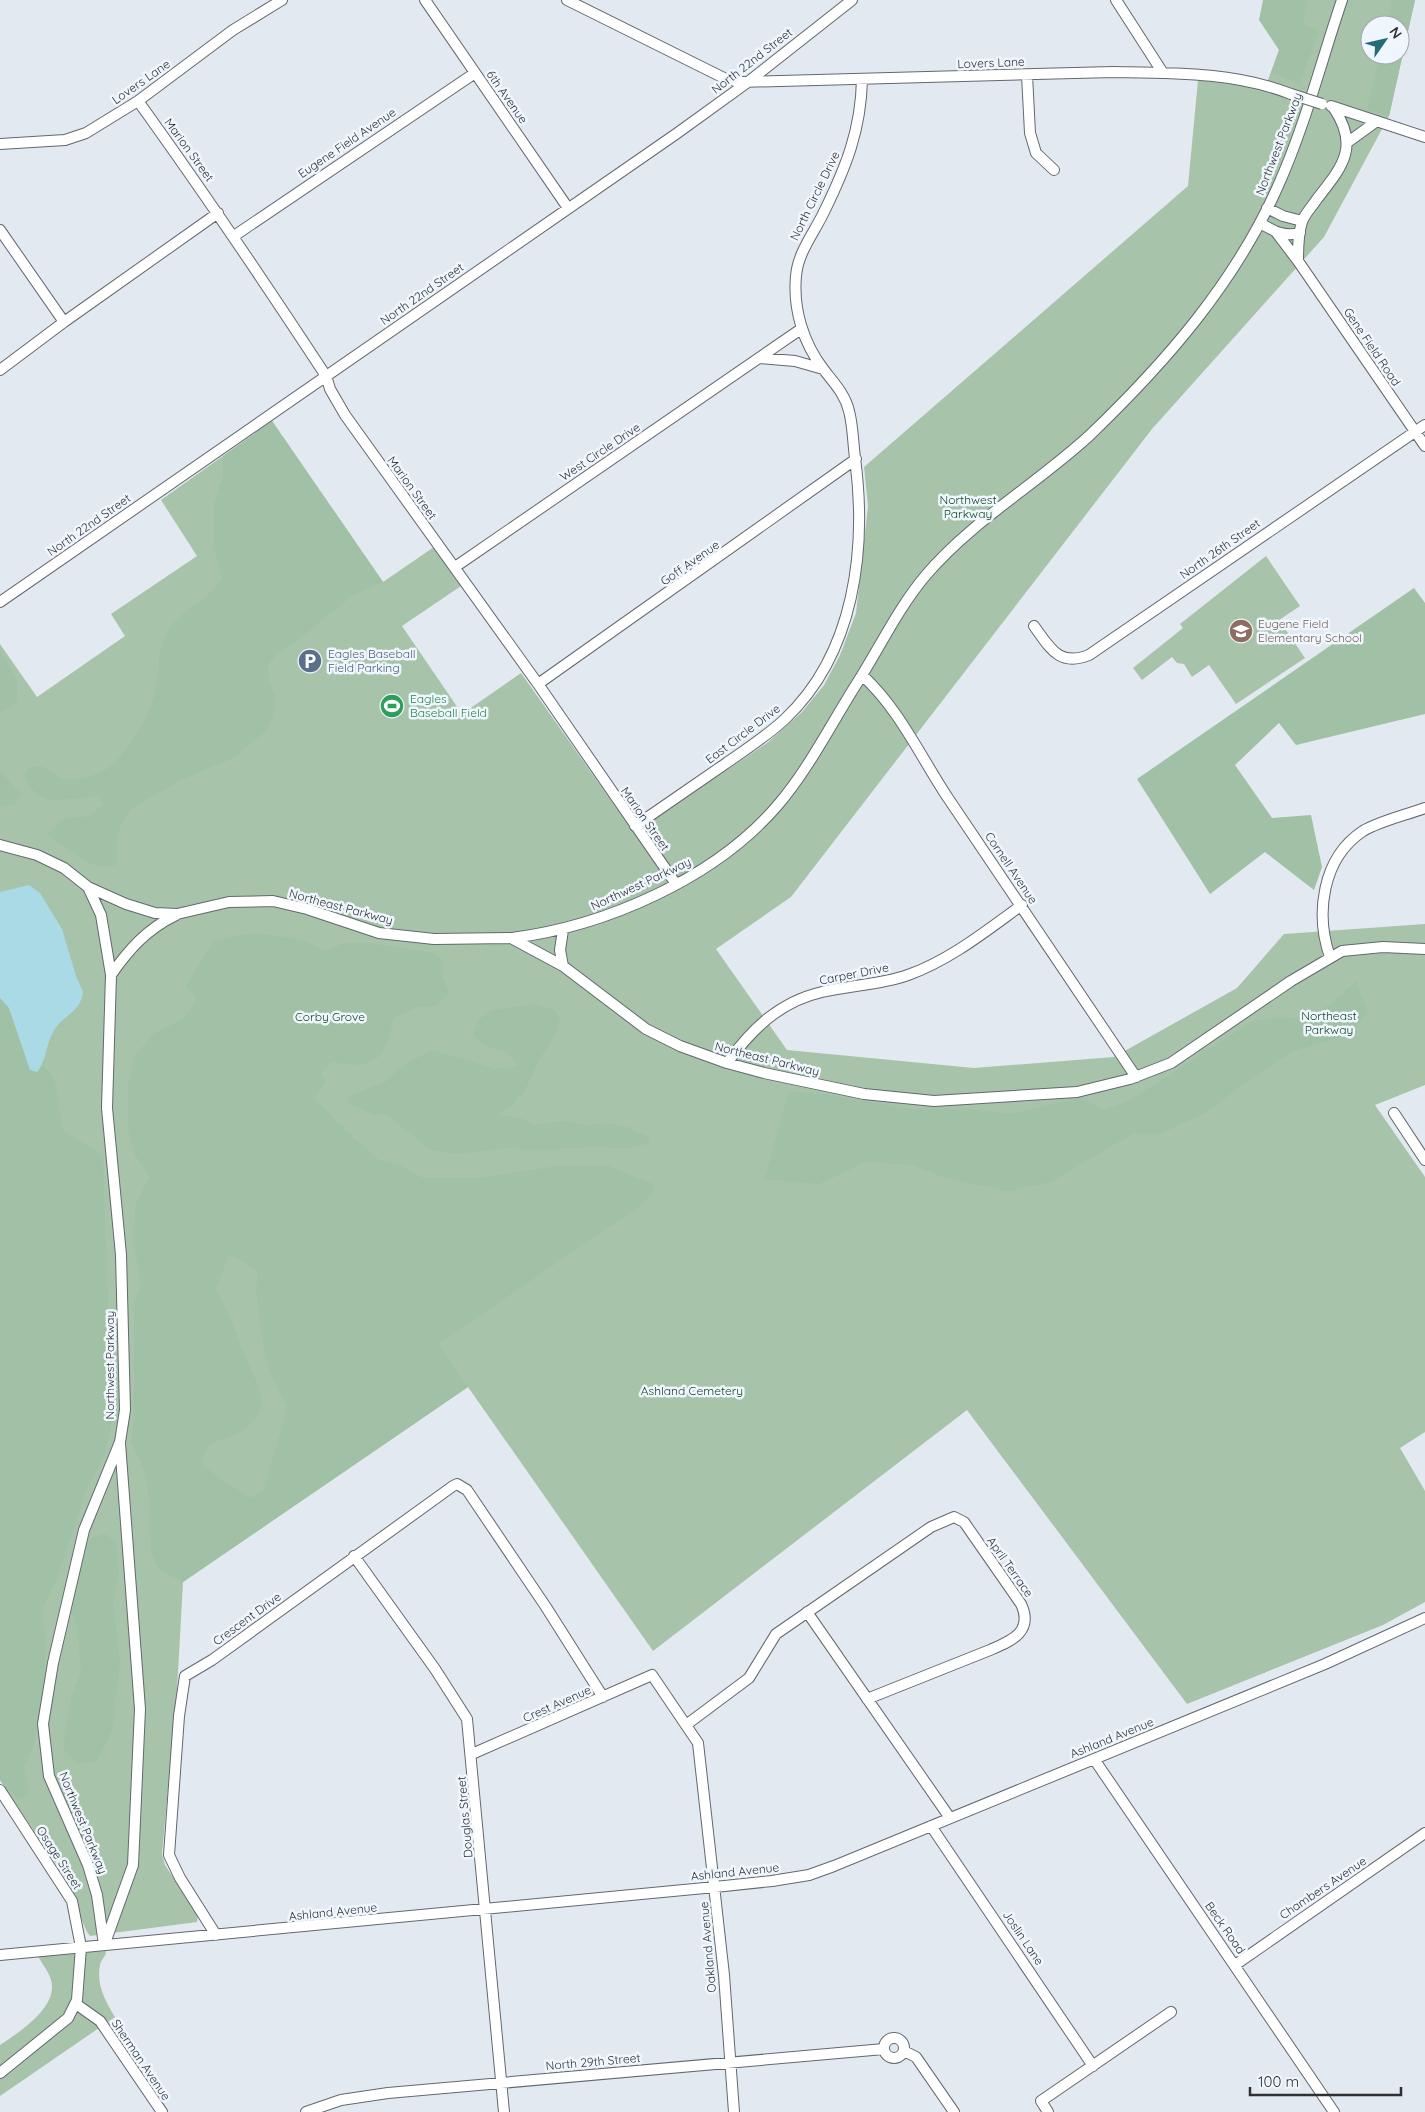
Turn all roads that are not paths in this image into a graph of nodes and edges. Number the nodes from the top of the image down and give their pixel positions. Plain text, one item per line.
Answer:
1 (282, 0) edge
2 (425, 0) edge
3 (567, 0) edge
4 (852, 0) edge
5 (1116, 0) edge
6 (1342, 0) edge
7 (475, 73) junction
8 (1163, 73) junction
9 (1027, 75) junction
10 (862, 79) junction
11 (748, 82) junction
12 (138, 101) junction
13 (1333, 107) junction
14 (1377, 121) junction
15 (1425, 137) edge
16 (1348, 142) junction
17 (0, 144) edge
18 (1054, 170) dead end
19 (568, 208) junction
20 (1267, 208) junction
21 (218, 213) junction
22 (1302, 221) junction
23 (1260, 223) junction
24 (0, 230) edge
25 (1276, 232) junction
26 (1300, 233) junction
27 (234, 236) junction
28 (1298, 261) junction
29 (64, 322) junction
30 (802, 329) junction
31 (759, 358) junction
32 (823, 369) junction
33 (0, 370) edge
34 (326, 376) junction
35 (1425, 425) edge
36 (1416, 432) junction
37 (1425, 446) edge
38 (856, 459) junction
39 (454, 567) junction
40 (0, 602) edge
41 (1034, 626) dead end
42 (862, 675) junction
43 (538, 684) junction
44 (1425, 808) edge
45 (635, 826) junction
46 (0, 845) edge
47 (676, 884) junction
48 (88, 887) junction
49 (1022, 906) junction
50 (177, 914) junction
51 (562, 930) junction
52 (511, 938) junction
53 (1425, 949) edge
54 (1330, 957) junction
55 (563, 966) junction
56 (111, 975) junction
57 (727, 1063) junction
58 (1136, 1077) junction
59 (1394, 1113) dead end
60 (1425, 1160) edge
61 (120, 1442) junction
62 (354, 1556) junction
63 (807, 1612) junction
64 (1425, 1618) edge
65 (652, 1675) joint
66 (603, 1697) junction
67 (867, 1699) junction
68 (686, 1725) junction
69 (472, 1754) junction
70 (1094, 1759) junction
71 (0, 1790) edge
72 (950, 1818) junction
73 (931, 1826) junction
74 (1425, 1833) edge
75 (715, 1887) junction
76 (485, 1908) junction
77 (216, 1935) junction
78 (104, 1945) junction
79 (81, 1947) junction
80 (0, 1955) edge
81 (1235, 1966) junction
82 (76, 2004) junction
83 (1171, 2012) dead end
84 (884, 2049) junction
85 (904, 2051) junction
86 (729, 2063) junction
87 (1093, 2066) junction
88 (0, 2073) edge
89 (501, 2083) junction
90 (162, 2112) edge
91 (306, 2112) edge
92 (504, 2112) edge
93 (734, 2112) edge
94 (954, 2112) edge
95 (1048, 2112) edge
96 (1334, 2112) edge

1 - 12 street, Lovers Lane
2 - 7 street, 6th Avenue
3 - 11 street, Lovers Lane
4 - 11 street, North 22nd Street
5 - 8 street
6 - 20 street, Northwest Parkway
7 - 19 street, 6th Avenue
7 - 27 street, Eugene Field Avenue
8 - 9 street, Lovers Lane
8 - 13 street, Lovers Lane, bridge
9 - 10 street, Lovers Lane
9 - 18 street
10 - 11 street, Lovers Lane
10 - 30 street, North Circle Drive
11 - 19 street, North 22nd Street
12 - 17 street, Lovers Lane
12 - 21 street, Marion Street
13 - 14 street, Lovers Lane
13 - 16 street
14 - 15 street, Lovers Lane
14 - 16 street
16 - 22 street
19 - 34 street, North 22nd Street
20 - 22 street
20 - 23 street, Northwest Parkway
21 - 27 street, Marion Street
21 - 29 street
22 - 26 street
23 - 25 street
23 - 42 street, Northwest Parkway
24 - 29 street
25 - 26 street
25 - 28 street, Gene Field Road
26 - 28 street
27 - 34 street, Marion Street
28 - 36 street, Gene Field Road
29 - 33 street
30 - 31 street, West Circle Drive
30 - 32 street, North Circle Drive
31 - 32 street
31 - 39 street, West Circle Drive
32 - 38 street, North Circle Drive
34 - 39 street, Marion Street
34 - 40 street, North 22nd Street
35 - 36 street, North 26th Street
36 - 37 street, Gene Field Road
36 - 41 street, North 26th Street
38 - 43 street, Goff Avenue
38 - 45 street, East Circle Drive
39 - 43 street, Marion Street
42 - 47 street, Northwest Parkway
42 - 49 street, Cornell Avenue
43 - 45 street, Marion Street
44 - 54 street
45 - 47 street, Marion Street
46 - 48 street, Northeast Parkway
47 - 51 street, Northwest Parkway
48 - 50 street, Northeast Parkway
48 - 56 street, Northwest Parkway
49 - 57 street, Carper Drive
49 - 58 street, Cornell Avenue
50 - 52 street, Northeast Parkway
50 - 56 street
51 - 52 street, Northwest Parkway
51 - 55 street
52 - 55 street, Northeast Parkway
53 - 54 street, Northeast Parkway
54 - 58 street, Northeast Parkway
55 - 57 street, Northeast Parkway
56 - 61 street, Northwest Parkway
57 - 58 street, Northeast Parkway
59 - 60 street
61 - 78 street
61 - 78 street, Northwest Parkway
62 - 66 street, Crescent Drive
62 - 69 street, Douglas Street
62 - 77 street, Crescent Drive
63 - 67 street
63 - 67 street, April Terrace
63 - 68 street
64 - 70 street, Ashland Avenue
65 - 66 street, Crest Avenue
65 - 68 street, Oakland Avenue
66 - 69 street, Crest Avenue
67 - 72 street
68 - 75 street, Oakland Avenue
69 - 76 street, Douglas Street
70 - 72 street, Ashland Avenue
70 - 81 street, Beck Road
71 - 79 street, Osage Street
72 - 73 street, Ashland Avenue
73 - 75 street, Ashland Avenue
73 - 87 street, Joslin Lane
74 - 81 street, Chambers Avenue
75 - 76 street, Ashland Avenue
75 - 86 street, Oakland Avenue
76 - 77 street, Ashland Avenue
76 - 89 street, Douglas Street
77 - 78 street, Ashland Avenue
78 - 79 street, Ashland Avenue
79 - 80 street, Ashland Avenue
79 - 82 street, Osage Street
81 - 96 street, Beck Road
82 - 88 street
82 - 90 street, Sherman Avenue
83 - 87 street
84 - 85 street, North 29th Street
84 - 85 street, North 29th Street
84 - 86 street, North 29th Street
85 - 94 street, North 29th Street
86 - 89 street, North 29th Street
86 - 93 street, Oakland Avenue
87 - 95 street
89 - 91 street, North 29th Street
89 - 92 street, Douglas Street

